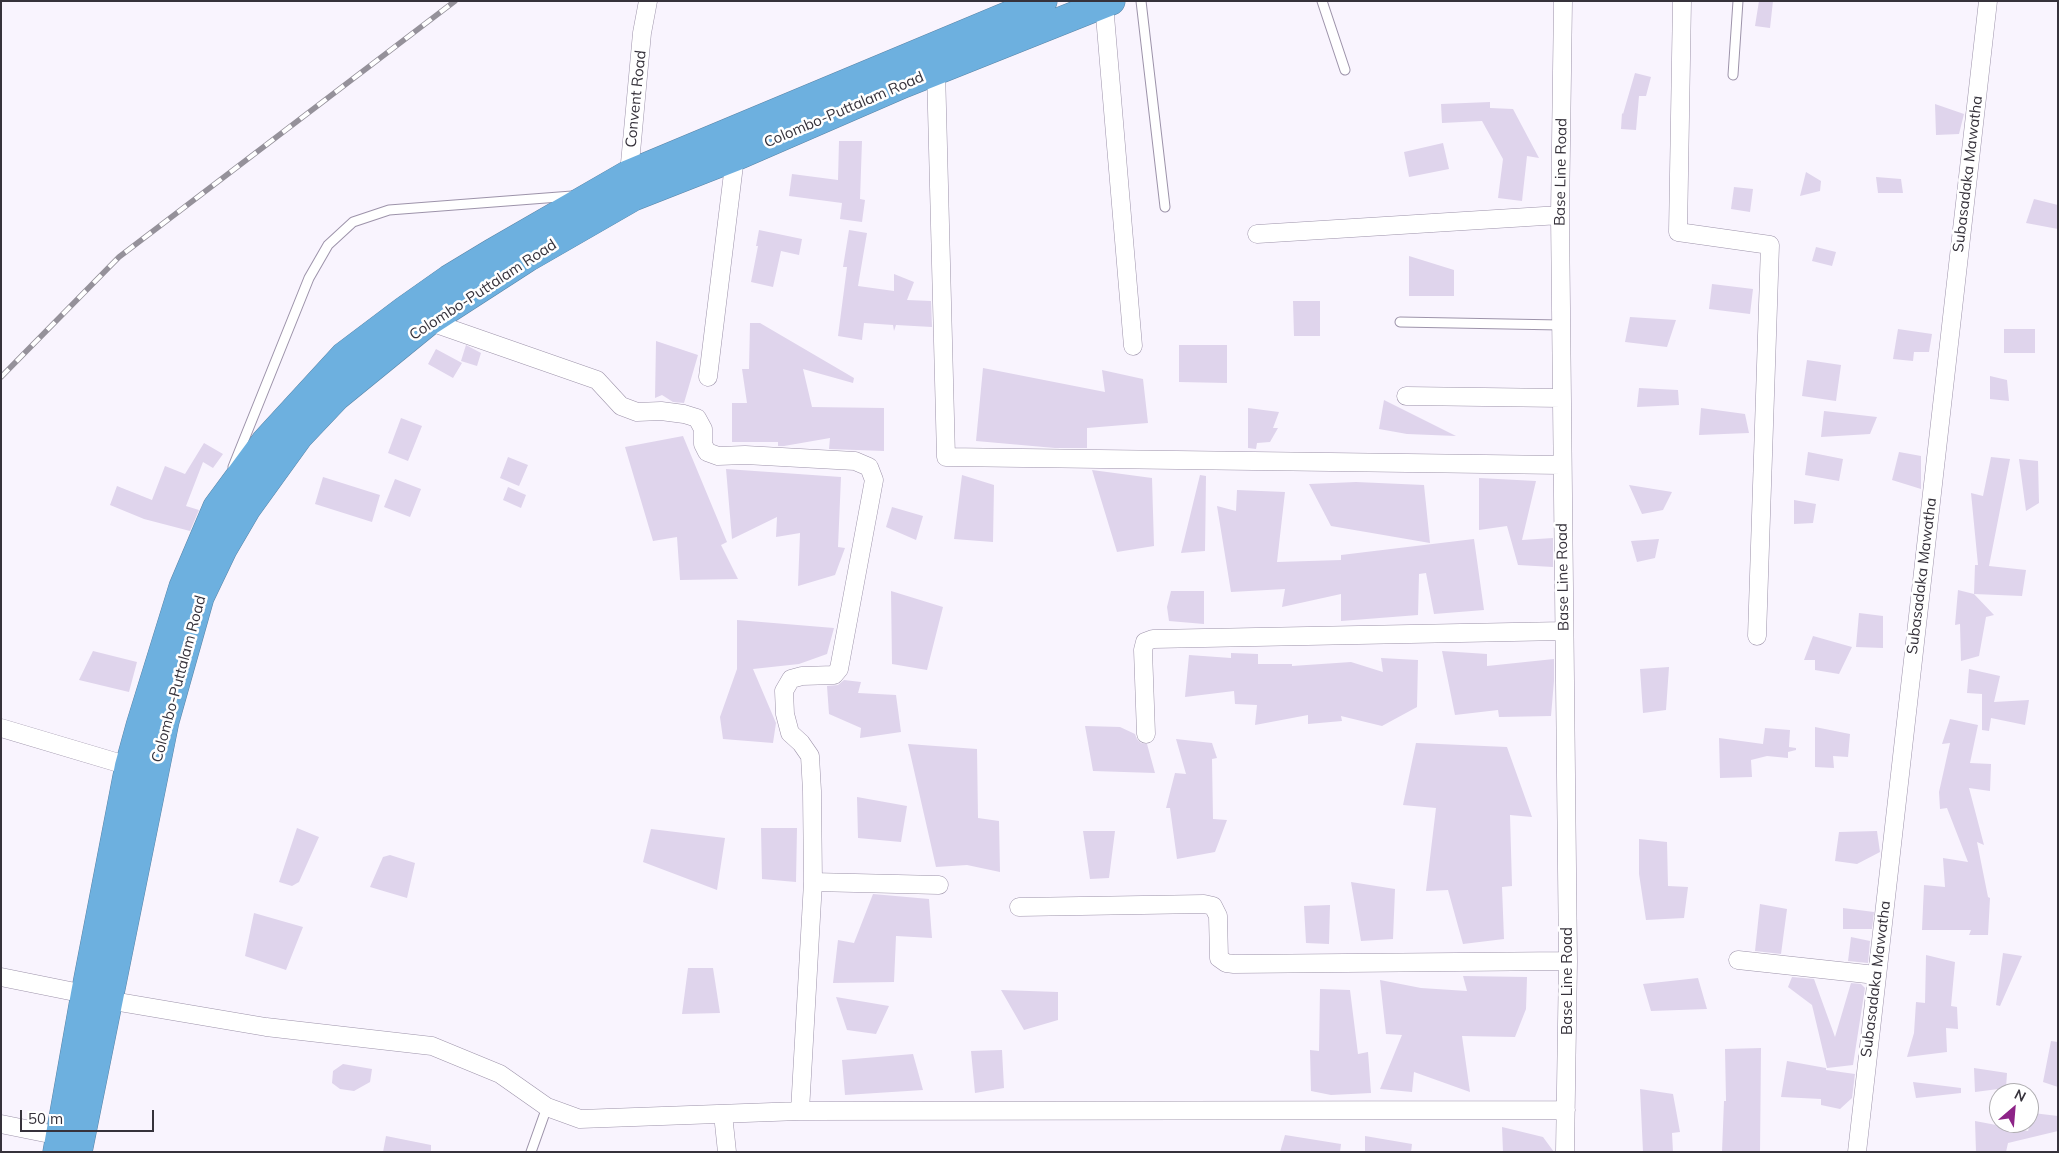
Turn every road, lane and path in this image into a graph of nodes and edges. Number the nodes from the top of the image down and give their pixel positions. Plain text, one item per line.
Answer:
1 (648, 1) edge
2 (1043, 1) edge
3 (1141, 1) edge
4 (1322, 1) edge
5 (1563, 1) edge
6 (1682, 1) edge
7 (1738, 1) edge
8 (1988, 1) edge
9 (1108, 3) edge
10 (936, 70) junction
11 (1346, 70) dead end
12 (1733, 75) dead end
13 (734, 157) junction
14 (631, 185) junction
15 (592, 195) junction
16 (1165, 207) dead end
17 (1560, 215) junction
18 (1257, 234) dead end
19 (417, 316) junction
20 (1400, 322) dead end
21 (1560, 324) junction
22 (1133, 346) dead end
23 (708, 377) dead end
24 (1406, 396) dead end
25 (1561, 398) junction
26 (1561, 466) junction
27 (217, 507) junction
28 (1564, 631) junction
29 (1757, 636) dead end
30 (1, 728) edge
31 (1146, 734) dead end
32 (129, 766) junction
33 (812, 882) junction
34 (939, 885) dead end
35 (1019, 907) dead end
36 (1738, 960) dead end
37 (1568, 961) junction
38 (1876, 975) junction
39 (1, 977) edge
40 (96, 997) junction
41 (547, 1107) junction
42 (1566, 1110) junction
43 (800, 1111) junction
44 (723, 1114) junction
45 (1, 1124) edge
46 (65, 1147) edge
47 (531, 1152) edge
48 (727, 1152) edge
49 (1565, 1152) edge
50 (1857, 1152) edge

1 - 14 street, Convent Road
2 - 14 highway, Colombo-Puttalam Road
3 - 16 lane
4 - 11 lane
5 - 17 street, Base Line Road
6 - 29 street
7 - 12 lane
8 - 38 street, Subasadaka Mawatha
9 - 10 highway, Colombo-Puttalam Road
9 - 22 street
10 - 13 highway, Colombo-Puttalam Road
10 - 26 street
13 - 14 highway, Colombo-Puttalam Road
13 - 23 street
14 - 15 highway, Colombo-Puttalam Road
14 - 19 highway, Colombo-Puttalam Road
15 - 19 highway, Colombo-Puttalam Road
15 - 27 lane
17 - 18 street
17 - 21 street, Base Line Road
19 - 27 highway, Colombo-Puttalam Road
19 - 33 street
19 - 40 highway, Colombo-Puttalam Road
20 - 21 lane
21 - 25 street, Base Line Road
24 - 25 street
25 - 26 street, Base Line Road
26 - 28 street, Base Line Road
27 - 32 highway, Colombo-Puttalam Road
28 - 31 street
28 - 37 street, Base Line Road
30 - 32 street
32 - 40 highway, Colombo-Puttalam Road
33 - 34 street
33 - 43 street
35 - 37 street
36 - 38 street
37 - 42 street, Base Line Road
38 - 50 street, Subasadaka Mawatha
39 - 40 street
40 - 41 street
40 - 46 highway, Colombo-Puttalam Road
41 - 44 street
41 - 47 lane
42 - 43 street
42 - 49 street, Base Line Road
43 - 44 street
44 - 48 street
45 - 46 street

